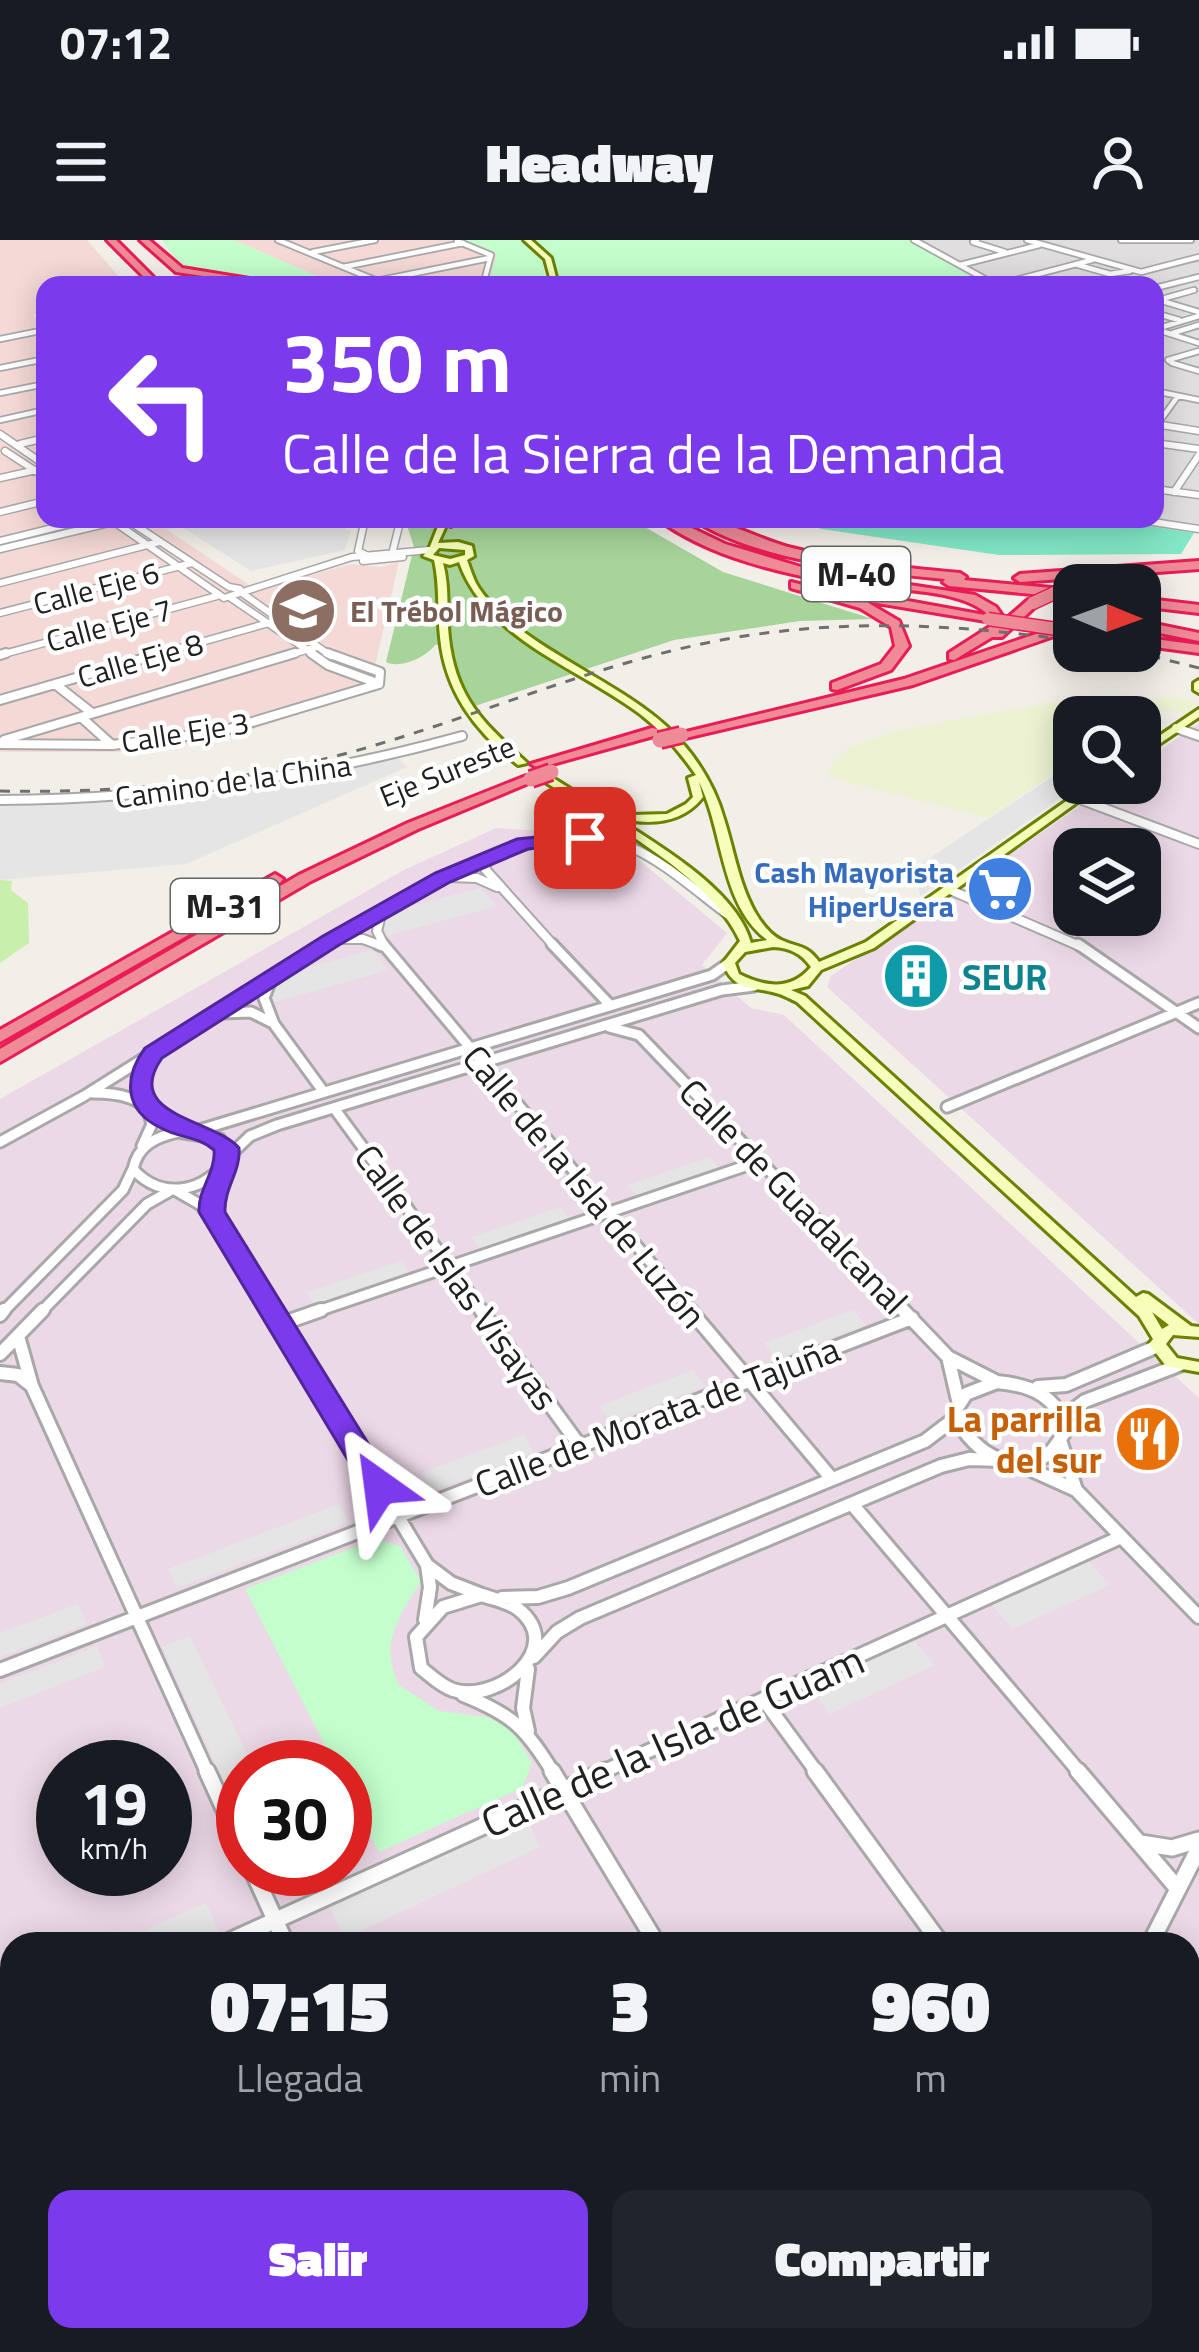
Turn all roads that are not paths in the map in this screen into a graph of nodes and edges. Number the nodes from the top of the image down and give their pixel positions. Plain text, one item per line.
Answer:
1 (111, 240) edge
2 (128, 240) edge
3 (142, 240) edge
4 (278, 240) edge
5 (289, 240) edge
6 (375, 240) edge
7 (527, 240) edge
8 (914, 240) edge
9 (977, 240) edge
10 (1027, 240) edge
11 (1120, 240) edge
12 (1191, 240) edge
13 (459, 241) edge
14 (1166, 243) edge
15 (1042, 244) junction
16 (1182, 244) edge
17 (312, 252) junction
18 (1009, 253) junction
19 (1199, 253) edge
20 (490, 258) junction
21 (1095, 259) junction
22 (1075, 264) junction
23 (135, 265) junction
24 (960, 265) junction
25 (346, 266) junction
26 (1137, 271) junction
27 (142, 276) edge
28 (147, 276) edge
29 (163, 276) edge
30 (178, 276) edge
31 (221, 276) edge
32 (369, 276) edge
33 (414, 276) edge
34 (484, 276) edge
35 (553, 276) edge
36 (980, 276) edge
37 (1030, 276) edge
38 (1199, 277) edge
39 (1172, 284) junction
40 (1164, 286) edge
41 (1197, 291) edge
42 (1164, 299) edge
43 (1164, 303) edge
44 (1199, 314) edge
45 (1164, 317) edge
46 (1184, 325) junction
47 (1164, 328) edge
48 (1164, 332) edge
49 (1169, 334) junction
50 (36, 335) edge
51 (1198, 341) edge
52 (0, 342) edge
53 (36, 361) edge
54 (0, 368) edge
55 (1199, 371) edge
56 (36, 386) edge
57 (1199, 389) edge
58 (0, 393) edge
59 (1164, 393) edge
60 (1178, 395) junction
61 (1199, 400) edge
62 (36, 412) edge
63 (1164, 415) edge
64 (0, 420) edge
65 (1164, 427) edge
66 (1199, 431) edge
67 (0, 434) edge
68 (36, 440) edge
69 (17, 445) junction
70 (1164, 445) edge
71 (2, 448) edge
72 (1199, 452) edge
73 (36, 459) edge
74 (34, 470) joint
75 (0, 478) edge
76 (1164, 490) edge
77 (1174, 492) junction
78 (1199, 495) edge
79 (36, 504) edge
80 (0, 512) edge
81 (1164, 524) edge
82 (58, 528) edge
83 (76, 528) edge
84 (124, 528) edge
85 (139, 528) edge
86 (363, 528) edge
87 (399, 528) edge
88 (447, 528) edge
89 (450, 528) edge
90 (662, 528) edge
91 (682, 528) edge
92 (703, 528) edge
93 (724, 528) edge
94 (1199, 529) edge
95 (159, 542) junction
96 (148, 544) junction
97 (0, 545) edge
98 (458, 545) junction
99 (355, 554) junction
100 (391, 554) junction
101 (432, 554) junction
102 (368, 558) junction
103 (463, 560) junction
104 (192, 563) junction
105 (336, 563) junction
106 (179, 566) junction
107 (761, 568) junction
108 (1199, 570) edge
109 (1161, 571) edge
110 (919, 573) junction
111 (1161, 573) edge
112 (0, 583) edge
113 (1053, 586) edge
114 (229, 587) junction
115 (1053, 587) edge
116 (1053, 588) edge
117 (241, 591) junction
118 (217, 593) junction
119 (231, 598) junction
120 (1053, 599) edge
121 (1036, 605) junction
122 (1161, 609) edge
123 (1161, 609) edge
124 (1199, 610) edge
125 (0, 613) edge
126 (1161, 618) edge
127 (279, 620) junction
128 (267, 624) junction
129 (1053, 625) edge
130 (1053, 633) edge
131 (1199, 637) edge
132 (1161, 644) edge
133 (312, 648) junction
134 (1199, 649) edge
135 (0, 655) edge
136 (954, 656) junction
137 (356, 679) junction
138 (55, 684) junction
139 (379, 684) junction
140 (346, 694) junction
141 (857, 694) junction
142 (0, 700) edge
143 (773, 703) junction
144 (1199, 712) edge
145 (92, 713) junction
146 (81, 717) junction
147 (1176, 728) junction
148 (668, 735) junction
149 (462, 736) dead end
150 (1199, 736) edge
151 (1161, 739) edge
152 (0, 742) edge
153 (112, 745) junction
154 (538, 773) junction
155 (0, 800) edge
156 (1068, 804) edge
157 (1093, 804) edge
158 (1199, 844) edge
159 (490, 856) junction
160 (442, 878) junction
161 (496, 887) junction
162 (948, 889) junction
163 (383, 909) junction
164 (733, 918) junction
165 (887, 932) junction
166 (331, 940) junction
167 (781, 944) junction
168 (385, 948) junction
169 (741, 949) junction
170 (805, 951) junction
171 (729, 963) junction
172 (817, 967) junction
173 (274, 976) junction
174 (805, 983) junction
175 (754, 986) junction
176 (778, 989) junction
177 (1199, 1003) edge
178 (610, 1005) junction
179 (1177, 1012) junction
180 (214, 1014) junction
181 (638, 1017) junction
182 (274, 1024) junction
183 (600, 1027) junction
184 (1199, 1028) edge
185 (530, 1029) junction
186 (639, 1035) junction
187 (0, 1037) edge
188 (468, 1048) junction
189 (530, 1048) junction
190 (153, 1053) junction
191 (0, 1057) edge
192 (481, 1063) junction
193 (411, 1065) junction
194 (322, 1091) junction
195 (384, 1092) junction
196 (84, 1096) junction
197 (149, 1108) junction
198 (334, 1108) junction
199 (947, 1108) dead end
200 (194, 1131) junction
201 (0, 1142) edge
202 (140, 1148) junction
203 (229, 1156) junction
204 (760, 1161) junction
205 (133, 1169) junction
206 (223, 1170) junction
207 (174, 1190) junction
208 (212, 1212) junction
209 (608, 1213) junction
210 (450, 1267) junction
211 (0, 1315) edge
212 (912, 1318) junction
213 (281, 1324) junction
214 (1192, 1330) edge
215 (18, 1336) junction
216 (1158, 1342) junction
217 (0, 1354) edge
218 (948, 1357) junction
219 (1192, 1367) edge
220 (0, 1373) edge
221 (749, 1381) junction
222 (997, 1382) junction
223 (32, 1386) junction
224 (1031, 1387) junction
225 (958, 1401) junction
226 (1064, 1417) junction
227 (954, 1419) junction
228 (1061, 1443) junction
229 (580, 1446) junction
230 (1005, 1460) junction
231 (832, 1479) junction
232 (1076, 1490) junction
233 (852, 1504) junction
234 (398, 1516) junction
235 (1121, 1537) junction
236 (427, 1565) junction
237 (482, 1594) junction
238 (502, 1598) junction
239 (947, 1616) junction
240 (137, 1617) junction
241 (1199, 1617) edge
242 (425, 1621) junction
243 (531, 1663) junction
244 (0, 1670) edge
245 (454, 1692) junction
246 (763, 1699) junction
247 (527, 1731) junction
248 (563, 1790) junction
249 (216, 1791) edge
250 (1138, 1841) junction
251 (1199, 1844) edge
252 (1178, 1889) junction
253 (264, 1896) edge
254 (275, 1920) junction
255 (249, 1932) edge
256 (280, 1932) edge
257 (650, 1932) edge
258 (931, 1932) edge
259 (1156, 1932) edge

1 - 23 highway
2 - 29 highway
3 - 30 highway
3 - 31 highway
4 - 17 street
5 - 17 street
6 - 17 street
7 - 35 main road
8 - 24 street
9 - 18 street
10 - 15 street
11 - 14 street
12 - 16 street
13 - 20 street
13 - 25 street
14 - 16 street
15 - 18 street
15 - 21 street
16 - 19 street
17 - 25 street
18 - 24 street
19 - 26 street
20 - 33 street
20 - 34 street
21 - 22 street
21 - 26 street
22 - 26 street
22 - 37 street
23 - 27 highway
23 - 28 highway
24 - 36 street
25 - 32 street
38 - 39 street
39 - 40 street
39 - 41 street
41 - 42 street
43 - 44 street
44 - 46 street
45 - 46 street
46 - 47 street
46 - 49 street
46 - 51 street
48 - 49 street
49 - 51 street
50 - 52 street
51 - 55 street
53 - 54 street
56 - 58 street
57 - 60 street
59 - 60 street
60 - 61 street
60 - 63 street
62 - 64 street
65 - 66 street
67 - 69 street
68 - 69 street
69 - 71 street
69 - 73 street
70 - 72 street
71 - 74 street
72 - 77 street
74 - 75 street
76 - 77 street
77 - 78 street
79 - 80 street
81 - 94 street
82 - 97 street
83 - 97 street
84 - 96 street
85 - 95 street
86 - 99 street
87 - 100 street
88 - 101 main road
89 - 98 main road
90 - 107 highway
91 - 107 highway, M-40
92 - 115 highway, M-40
93 - 110 highway
95 - 96 street
95 - 104 street
96 - 106 street
96 - 112 street
98 - 101 main road
98 - 103 main road
99 - 102 street
99 - 105 street
100 - 101 street
100 - 102 street
101 - 103 main road
101 - 154 main road
102 - 105 street
103 - 148 main road
104 - 106 street, Calle Eje 6
104 - 114 street
105 - 117 street
106 - 118 street
106 - 125 street, Calle Eje 6
107 - 116 highway, M-40
107 - 129 highway, bridge
107 - 136 highway
107 - 143 highway
108 - 109 highway
108 - 110 highway
108 - 111 highway
110 - 113 highway
114 - 117 street
114 - 118 street, Calle Eje 7
117 - 119 street
117 - 127 street
118 - 119 street
118 - 135 street, Calle Eje 7
119 - 128 street
120 - 121 highway, bridge
121 - 136 highway
121 - 141 highway
122 - 124 highway
123 - 124 highway
126 - 131 highway
127 - 128 street, Calle Eje 8
127 - 133 street
128 - 133 street
128 - 138 street, Calle Eje 8
130 - 141 highway, M-31
132 - 134 highway
133 - 137 street
133 - 139 street
133 - 145 street
136 - 143 highway, Eje Sureste / M-31
137 - 139 street
137 - 140 street
138 - 142 street, Calle Eje 8
138 - 145 street
139 - 140 street, Calle Eje 3
140 - 153 street, Calle Eje 3
141 - 148 highway, Eje Sureste / M-31
143 - 148 highway, Eje Sureste / M-31
144 - 147 main road
145 - 146 street
146 - 152 street
146 - 153 street
147 - 150 street
147 - 151 main road
148 - 154 highway, Eje Sureste / M-31
148 - 154 main road
148 - 167 main road
149 - 155 street, Camino de la China
152 - 153 street, Calle Eje 3
154 - 164 main road
154 - 187 highway, Eje Sureste / M-31
154 - 191 highway, Eje Sureste / M-31
156 - 162 main road
157 - 158 street
159 - 160 street
159 - 161 street
159 - 164 street
160 - 161 street
160 - 163 street
161 - 178 street
162 - 165 main road
162 - 179 street
163 - 166 street
163 - 168 street
164 - 169 main road
165 - 170 main road
165 - 172 main road
166 - 168 street
166 - 173 street
167 - 169 main road
167 - 170 main road
168 - 188 street, Calle de la Isla de Luzón
169 - 171 main road
170 - 172 main road
171 - 175 main road
171 - 178 street
172 - 174 main road
173 - 180 street
173 - 182 street
174 - 176 main road
174 - 214 main road
175 - 176 main road
175 - 181 street
176 - 216 main road
177 - 179 street
178 - 185 street
179 - 184 street
179 - 199 street
180 - 182 street
180 - 190 street
181 - 183 street
181 - 186 street
182 - 194 street
183 - 186 street
183 - 189 street
185 - 188 street
185 - 189 street
186 - 204 street, Calle de Guadalcanal
188 - 192 street, Calle de la Isla de Luzón
188 - 193 street
189 - 192 street
190 - 196 street
190 - 197 street
192 - 195 street
192 - 209 street, Calle de la Isla de Luzón
193 - 194 street
193 - 195 street
194 - 200 street
195 - 198 street
196 - 197 street
196 - 201 street
197 - 200 street
197 - 202 street
198 - 203 street
198 - 210 street, Calle de Islas Visayas
200 - 202 street
200 - 203 street
202 - 205 street
203 - 206 street
204 - 209 street
204 - 212 street, Calle de Guadalcanal
205 - 207 street
205 - 211 street
206 - 207 street
206 - 208 street
207 - 208 street
207 - 215 street
208 - 213 street
209 - 210 street
209 - 221 street, Calle de la Isla de Luzón
210 - 213 street
210 - 229 street, Calle de Islas Visayas
212 - 218 street, Calle de Guadalcanal
212 - 221 street, Calle de Morata de Tajuña
213 - 234 street
214 - 216 main road
215 - 217 street
215 - 223 street
216 - 219 main road
216 - 224 street
218 - 222 street, Calle de Guadalcanal
218 - 225 street, Calle de Guadalcanal
219 - 226 street
220 - 223 street
221 - 229 street, Calle de Morata de Tajuña
221 - 231 street, Calle de la Isla de Luzón
222 - 224 street
222 - 225 street
223 - 240 street
224 - 226 street
225 - 227 street
226 - 228 street
227 - 230 street
227 - 231 street
228 - 230 street
228 - 232 street
229 - 234 street, Calle de Morata de Tajuña
230 - 232 street
230 - 233 street
231 - 238 street
232 - 235 street
233 - 239 street
233 - 243 street
234 - 236 street
234 - 240 street, Calle de Morata de Tajuña
235 - 239 street, Calle de la Isla de Guam
235 - 241 street
236 - 237 street
236 - 242 street
237 - 238 street
237 - 242 street
238 - 243 street
239 - 246 street, Calle de la Isla de Guam
239 - 250 street
240 - 244 street, Calle de Morata de Tajuña
240 - 249 street
242 - 245 street
243 - 245 street
243 - 247 street
245 - 247 street
246 - 248 street, Calle de la Isla de Guam
246 - 258 street
247 - 248 street
248 - 254 street, Calle de la Isla de Guam
248 - 257 street
250 - 251 street
250 - 252 street
251 - 252 street
252 - 259 street
253 - 254 street
254 - 255 street, Calle de la Isla de Guam
254 - 256 street

